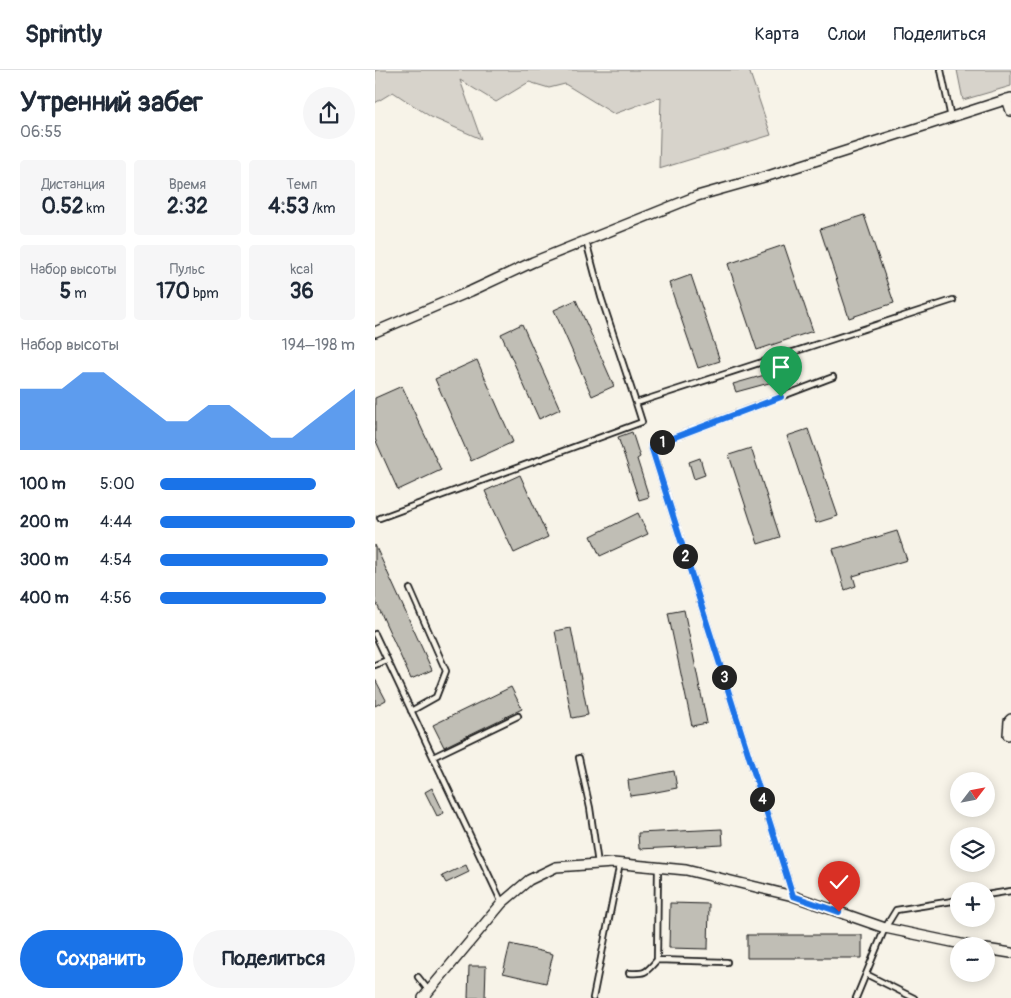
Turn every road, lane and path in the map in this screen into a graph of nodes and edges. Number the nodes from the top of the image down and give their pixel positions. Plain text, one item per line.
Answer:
1 (941, 70) edge
2 (1009, 99) edge
3 (1011, 110) edge
4 (951, 118) junction
5 (586, 241) junction
6 (953, 300) dead end
7 (375, 332) edge
8 (833, 377) dead end
9 (636, 403) junction
10 (380, 518) dead end
11 (409, 589) dead end
12 (375, 634) edge
13 (387, 660) junction
14 (375, 666) edge
15 (411, 711) junction
16 (518, 716) dead end
17 (1011, 719) edge
18 (1008, 735) dead end
19 (433, 757) junction
20 (579, 758) dead end
21 (621, 863) junction
22 (598, 864) junction
23 (658, 867) junction
24 (1011, 891) edge
25 (995, 894) edge
26 (793, 896) junction
27 (950, 901) edge
28 (502, 903) junction
29 (885, 928) junction
30 (950, 942) edge
31 (995, 950) edge
32 (1011, 953) edge
33 (657, 960) junction
34 (727, 962) dead end
35 (629, 973) dead end
36 (866, 974) junction
37 (418, 977) dead end
38 (428, 995) edge
39 (593, 998) edge
40 (856, 998) edge
41 (914, 998) edge

1 - 4 lane
2 - 3 street
2 - 4 street
4 - 5 street
5 - 7 street
5 - 9 lane
6 - 9 lane
8 - 26 lane
9 - 10 lane
11 - 15 lane
12 - 13 lane
13 - 14 lane
13 - 15 lane
15 - 19 lane
16 - 19 lane
17 - 18 street
19 - 28 lane
20 - 22 lane
21 - 22 street
21 - 23 street
21 - 39 lane
22 - 28 street
23 - 26 street
23 - 33 lane
24 - 25 lane
26 - 29 street
27 - 29 lane
28 - 38 street
29 - 30 street
29 - 36 lane
31 - 32 street
33 - 34 lane
33 - 35 lane
36 - 40 lane
36 - 41 lane
37 - 38 lane

